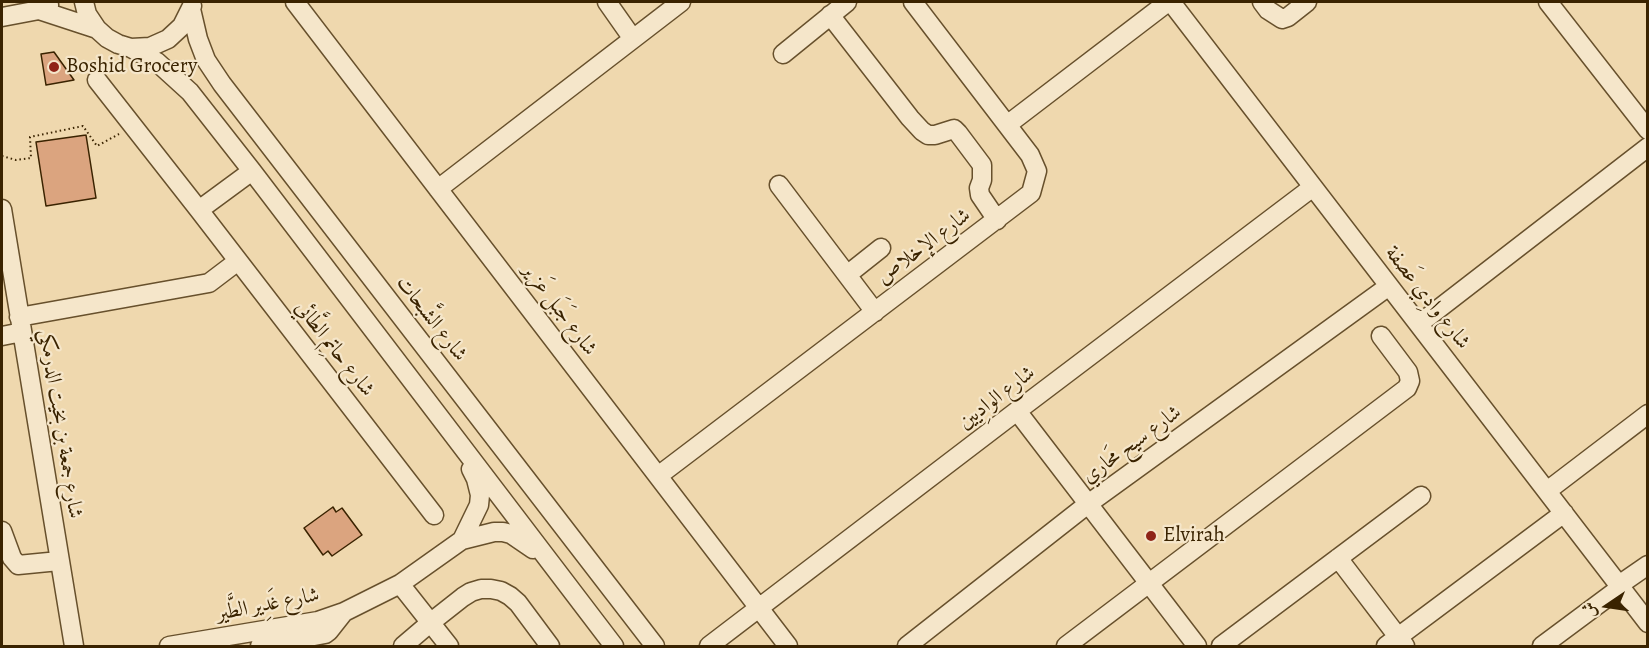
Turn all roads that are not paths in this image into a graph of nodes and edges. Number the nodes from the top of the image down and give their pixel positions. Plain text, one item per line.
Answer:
1 (84, 2) edge
2 (295, 2) edge
3 (607, 2) edge
4 (681, 2) edge
5 (914, 2) edge
6 (1170, 2) edge
7 (1262, 2) edge
8 (1306, 2) edge
9 (1548, 2) edge
10 (192, 5) edge
11 (47, 6) edge
12 (837, 7) edge
13 (2, 17) edge
14 (97, 29) junction
15 (633, 39) junction
16 (131, 48) junction
17 (783, 54) dead end
18 (97, 80) dead end
19 (1007, 125) junction
20 (1647, 130) edge
21 (1647, 147) edge
22 (252, 171) junction
23 (779, 186) dead end
24 (1313, 187) junction
25 (438, 189) junction
26 (2, 209) edge
27 (199, 210) junction
28 (997, 220) junction
29 (881, 248) dead end
30 (238, 261) junction
31 (847, 275) junction
32 (1389, 286) junction
33 (875, 312) junction
34 (20, 324) junction
35 (1419, 324) junction
36 (2, 336) edge
37 (1381, 336) dead end
38 (1017, 411) junction
39 (1647, 414) edge
40 (460, 447) junction
41 (657, 476) junction
42 (1547, 491) junction
43 (1421, 496) dead end
44 (1088, 504) junction
45 (1564, 513) junction
46 (434, 515) dead end
47 (2, 531) edge
48 (462, 540) junction
49 (546, 557) junction
50 (1338, 558) junction
51 (59, 561) junction
52 (1646, 567) edge
53 (1149, 583) junction
54 (400, 585) junction
55 (1619, 587) junction
56 (759, 609) junction
57 (344, 612) junction
58 (430, 623) junction
59 (1647, 623) edge
60 (1396, 644) edge
61 (657, 645) edge
62 (74, 646) edge
63 (169, 646) edge
64 (260, 646) edge
65 (403, 646) edge
66 (449, 646) edge
67 (550, 646) edge
68 (614, 646) edge
69 (709, 646) edge
70 (788, 646) edge
71 (907, 646) edge
72 (1066, 646) edge
73 (1197, 646) edge
74 (1221, 646) edge
75 (1542, 646) edge

1 - 14 street
2 - 25 street, شارع جَبَل عَزير
3 - 15 street
4 - 15 street
5 - 19 street, شارع الإخلاص
6 - 19 street
6 - 24 street, شارع وادِي عَصفة
7 - 8 street
9 - 20 street
10 - 16 street
10 - 61 street, شارع الشَّبحات
11 - 13 street
11 - 14 street
12 - 17 street
12 - 28 street
14 - 16 street
15 - 25 street
16 - 22 street
18 - 27 street, شارع حاتِم الطَّائي
19 - 28 street, شارع الإخلاص
21 - 35 street
22 - 27 street
22 - 40 street
23 - 31 street
24 - 32 street, شارع وادِي عَصفة
24 - 38 street, شارع الوادِيين
25 - 41 street, شارع جَبَل عَزير
26 - 34 street, شارع جمعة بن بخيت الدرمكي
27 - 30 street, شارع حاتِم الطَّائي
28 - 33 street, شارع الإخلاص
29 - 31 street
30 - 34 street
30 - 46 street, شارع حاتِم الطَّائي
31 - 33 street
32 - 35 street, شارع وادِي عَصفة
32 - 44 street, شارع سيح مَحاري
33 - 41 street, شارع الإخلاص
34 - 36 street
34 - 51 street, شارع جمعة بن بخيت الدرمكي
35 - 42 street, شارع وادِي عَصفة
37 - 53 street
38 - 44 street
38 - 56 street, شارع الوادِيين
39 - 42 street
40 - 48 street, شارع غَدِير الطَّير
40 - 49 street
41 - 56 street, شارع جَبَل عَزير
42 - 45 street, شارع وادِي عَصفة
43 - 50 street
44 - 53 street
44 - 71 street, شارع سيح مَحاري
45 - 55 street, شارع وادِي عَصفة
45 - 60 street
47 - 51 street
48 - 49 street, شارع غَدِير الطَّير
48 - 54 street, شارع غَدِير الطَّير
49 - 68 street
50 - 60 street
50 - 74 street
51 - 62 street, شارع جمعة بن بخيت الدرمكي
52 - 55 street
53 - 72 street
53 - 73 street
54 - 57 street, شارع غَدِير الطَّير
54 - 58 street
55 - 59 street, شارع وادِي عَصفة
55 - 75 street
56 - 69 street, شارع الوادِيين
56 - 70 street, شارع جَبَل عَزير
57 - 63 street, شارع غَدِير الطَّير
57 - 64 street
58 - 65 street
58 - 66 street
58 - 67 street

